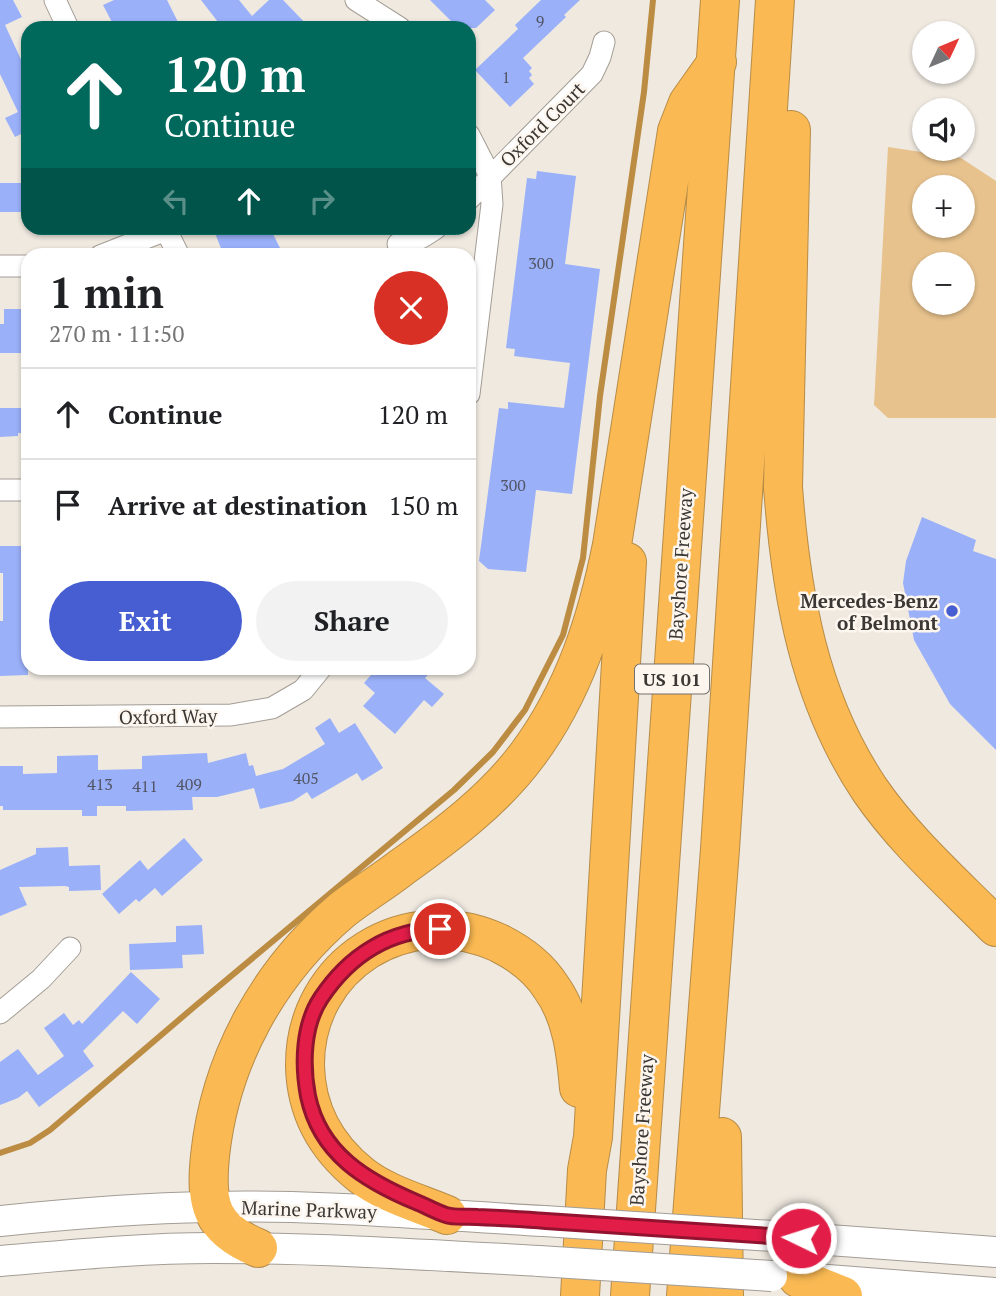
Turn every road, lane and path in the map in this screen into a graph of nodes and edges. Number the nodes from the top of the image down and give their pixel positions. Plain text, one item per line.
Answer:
1 (54, 0) edge
2 (720, 0) edge
3 (775, 0) edge
4 (789, 0) edge
5 (366, 3) edge
6 (64, 21) edge
7 (390, 21) edge
8 (604, 42) dead end
9 (717, 62) junction
10 (476, 149) edge
11 (489, 176) junction
12 (476, 191) edge
13 (151, 235) edge
14 (427, 235) edge
15 (398, 244) dead end
16 (119, 248) edge
17 (0, 266) edge
18 (21, 266) edge
19 (476, 336) edge
20 (0, 490) edge
21 (21, 490) edge
22 (619, 494) junction
23 (315, 675) edge
24 (0, 717) edge
25 (720, 849) junction
26 (996, 927) edge
27 (70, 948) dead end
28 (0, 1013) edge
29 (587, 1170) junction
30 (210, 1206) junction
31 (447, 1215) junction
32 (0, 1221) edge
33 (258, 1248) junction
34 (996, 1252) edge
35 (0, 1261) edge
36 (785, 1277) junction
37 (996, 1293) edge
38 (580, 1296) edge
39 (630, 1296) edge
40 (686, 1296) edge
41 (724, 1296) edge
42 (843, 1296) edge

1 - 6 street
2 - 9 highway, Bayshore Freeway / US 101
3 - 25 highway, US 101
4 - 26 highway
5 - 7 street
8 - 11 street, Oxford Court
9 - 22 highway
9 - 39 highway, Bayshore Freeway / US 101
10 - 11 street
11 - 12 street, Oxford Court
11 - 19 street
13 - 16 street
14 - 15 street
17 - 18 street
20 - 21 street
22 - 29 highway
22 - 30 highway
23 - 24 street, Oxford Way
25 - 40 highway, US 101
25 - 41 highway
27 - 28 street
29 - 31 highway
29 - 38 highway
30 - 31 main road, Marine Parkway
30 - 32 main road, Marine Parkway
30 - 33 highway
31 - 34 main road, Marine Parkway, bridge
33 - 35 main road, Marine Parkway
33 - 36 main road, Marine Parkway, bridge
36 - 37 main road, Marine Parkway
36 - 42 highway

